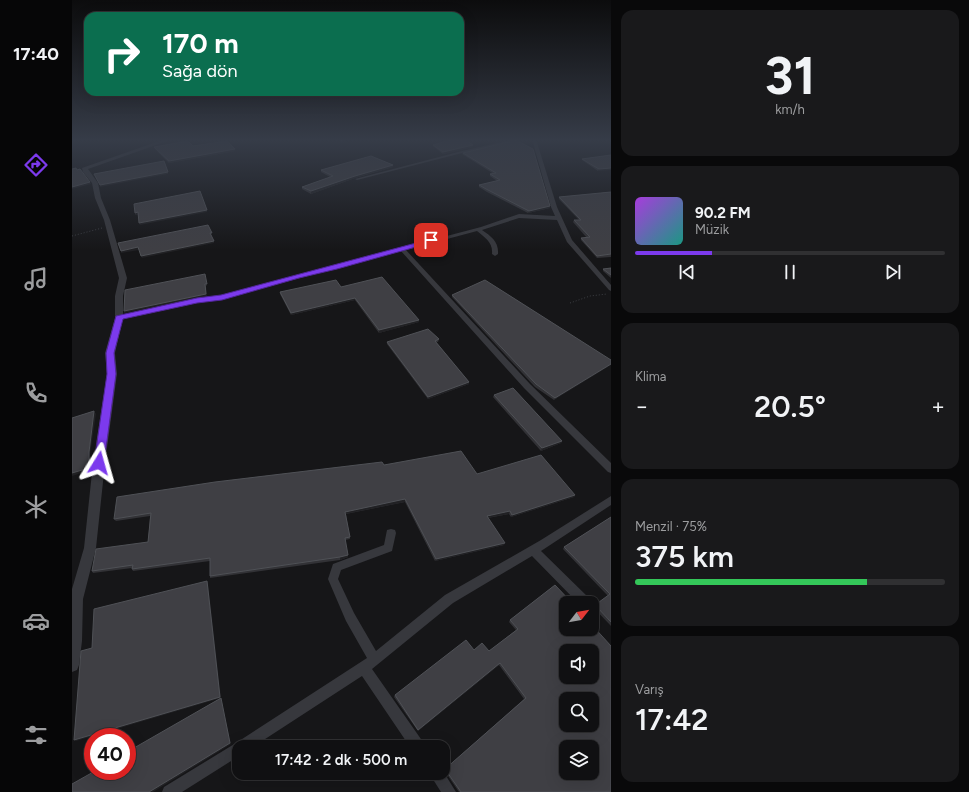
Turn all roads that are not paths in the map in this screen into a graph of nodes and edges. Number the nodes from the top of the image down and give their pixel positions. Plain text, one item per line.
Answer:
1 (89, 176) edge
2 (369, 176) edge
3 (546, 176) edge
4 (357, 179) edge
5 (559, 218) junction
6 (477, 229) junction
7 (402, 249) junction
8 (495, 254) dead end
9 (611, 289) edge
10 (119, 318) junction
11 (611, 469) edge
12 (611, 500) edge
13 (391, 533) dead end
14 (533, 550) junction
15 (579, 596) edge
16 (74, 600) edge
17 (374, 660) junction
18 (72, 665) edge
19 (364, 668) junction
20 (252, 740) edge
21 (413, 740) edge
22 (232, 753) edge
23 (441, 780) edge
24 (169, 792) edge
25 (449, 792) edge

1 - 10 street
2 - 4 street
3 - 5 street
5 - 6 street
5 - 9 street
6 - 7 street
6 - 8 street
7 - 10 street
7 - 11 street
10 - 16 street
12 - 14 street
13 - 17 street
14 - 15 street
14 - 17 street
16 - 18 street
17 - 19 street
19 - 20 street
19 - 21 street
22 - 24 street
23 - 25 street

